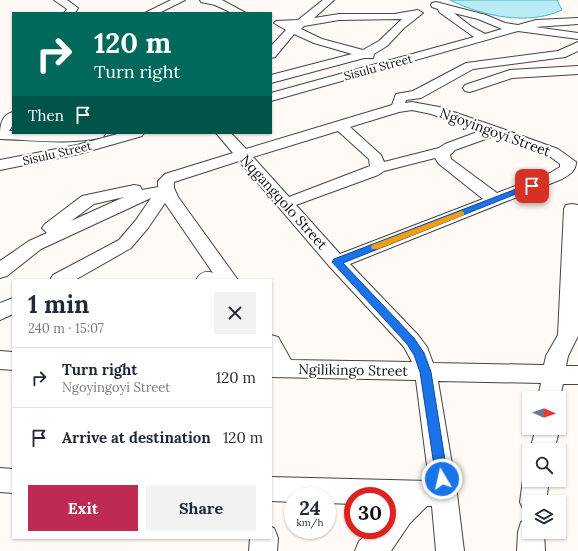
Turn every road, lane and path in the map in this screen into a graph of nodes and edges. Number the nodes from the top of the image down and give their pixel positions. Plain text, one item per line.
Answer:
1 (59, 0) edge
2 (180, 0) edge
3 (201, 0) edge
4 (205, 0) edge
5 (321, 0) edge
6 (329, 0) edge
7 (414, 0) edge
8 (431, 2) edge
9 (74, 11) edge
10 (152, 12) edge
11 (206, 12) edge
12 (239, 12) edge
13 (578, 21) edge
14 (275, 22) edge
15 (458, 23) junction
16 (299, 26) junction
17 (517, 29) junction
18 (485, 38) junction
19 (578, 45) edge
20 (272, 53) edge
21 (364, 54) junction
22 (385, 65) junction
23 (578, 70) edge
24 (272, 79) edge
25 (470, 88) dead end
26 (272, 97) edge
27 (396, 109) junction
28 (12, 120) edge
29 (341, 126) junction
30 (495, 131) junction
31 (9, 134) edge
32 (93, 134) edge
33 (133, 134) edge
34 (224, 134) edge
35 (370, 151) junction
36 (444, 151) junction
37 (243, 156) junction
38 (418, 158) junction
39 (0, 165) edge
40 (378, 168) junction
41 (167, 190) junction
42 (495, 200) junction
43 (287, 203) junction
44 (572, 209) dead end
45 (337, 262) junction
46 (3, 267) edge
47 (62, 279) edge
48 (227, 279) edge
49 (12, 306) edge
50 (574, 307) edge
51 (0, 312) edge
52 (272, 347) edge
53 (0, 360) edge
54 (12, 361) edge
55 (278, 368) edge
56 (426, 372) junction
57 (552, 375) junction
58 (578, 376) edge
59 (550, 391) edge
60 (0, 480) edge
61 (12, 481) edge
62 (272, 489) edge
63 (433, 494) junction
64 (264, 539) edge
65 (531, 539) edge
66 (263, 551) edge
67 (369, 551) edge
68 (450, 551) edge
69 (531, 551) edge

1 - 9 street
2 - 10 street
3 - 11 street
4 - 12 street
5 - 14 street
6 - 16 street
7 - 15 street
8 - 15 street
8 - 17 street
13 - 17 street, Sisulu Street
14 - 16 street
15 - 18 street
16 - 20 street
16 - 21 street
16 - 21 street
17 - 18 street, Sisulu Street
17 - 19 street
18 - 22 street, Sisulu Street
19 - 27 street
21 - 22 street
21 - 24 street
22 - 26 street, Sisulu Street
23 - 25 street
27 - 29 street, Ngoyingoyi Street
27 - 30 street, Ngoyingoyi Street
28 - 31 street
29 - 35 street
29 - 37 street, Ngoyingoyi Street
30 - 36 street
30 - 42 street, Ngoyingoyi Street
31 - 32 street
33 - 39 street, Sisulu Street
34 - 37 street, Nqgangqolo Street
35 - 38 street
35 - 40 street
36 - 38 street
36 - 42 street
37 - 41 street, Ngoyingoyi Street
37 - 43 street, Nqgangqolo Street
38 - 40 street
40 - 43 street
41 - 46 street
41 - 47 street
41 - 48 street
42 - 45 street, Ngoyingoyi Street
43 - 45 street, Nqgangqolo Street
44 - 50 street
45 - 56 street, Nqgangqolo Street
49 - 51 street
50 - 57 street
52 - 55 street
53 - 54 street
55 - 56 street, Ngilikingo Street
56 - 57 street, Ngilikingo Street
56 - 63 street, Nqgangqolo Street
57 - 58 street, Ngilikingo Street
57 - 59 street
60 - 61 street
62 - 63 street
63 - 67 street
63 - 68 street, Nqgangqolo Street
64 - 66 street
65 - 69 street

